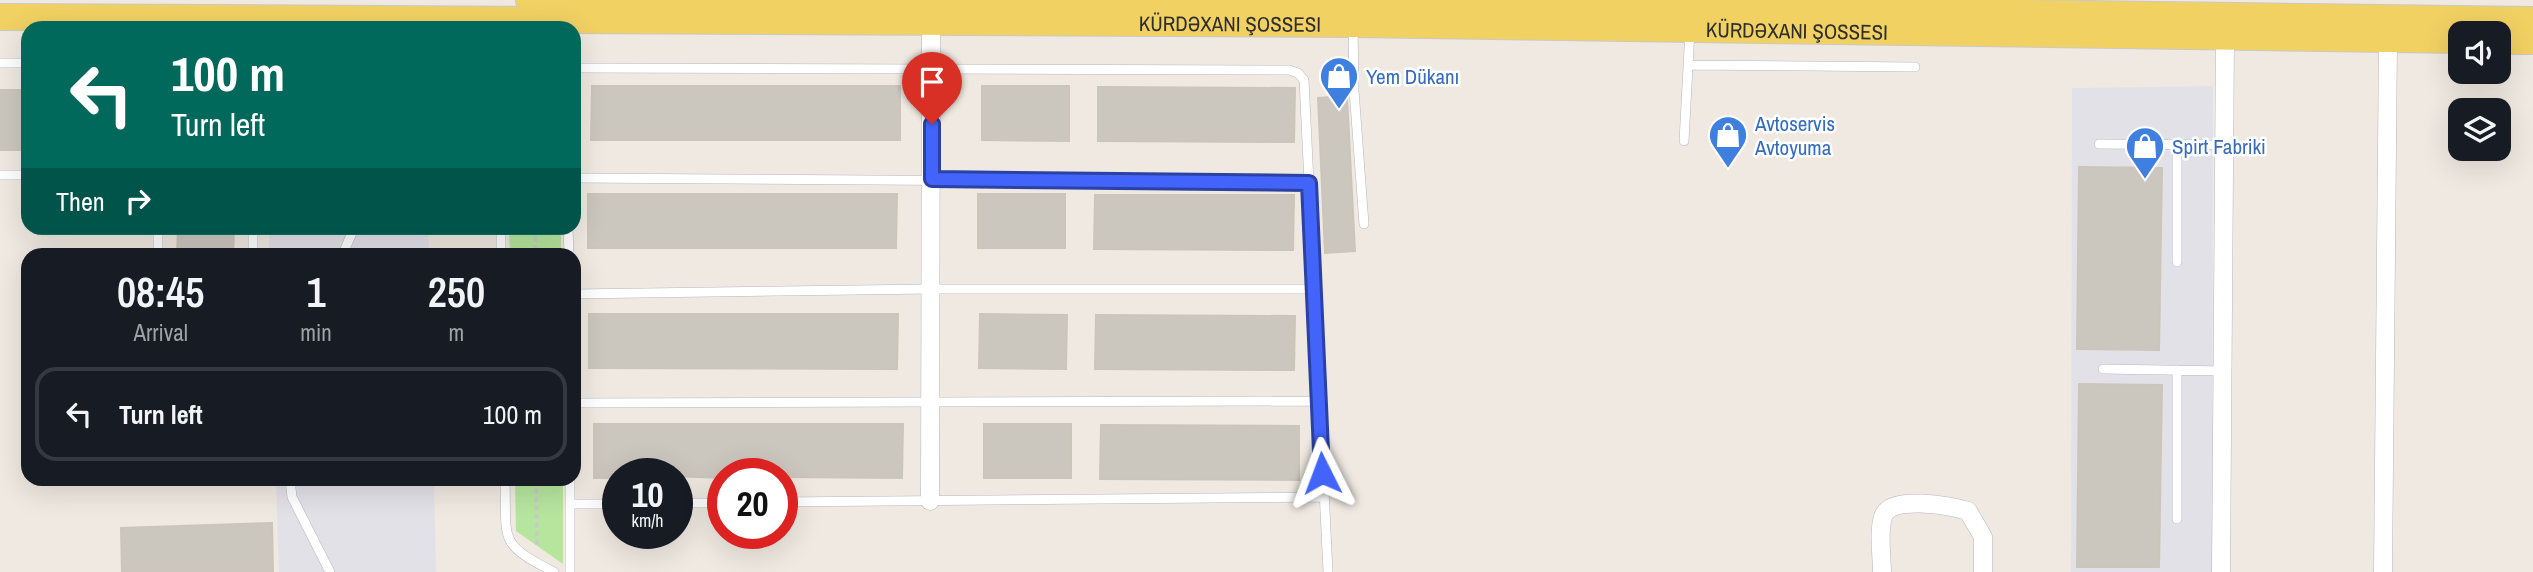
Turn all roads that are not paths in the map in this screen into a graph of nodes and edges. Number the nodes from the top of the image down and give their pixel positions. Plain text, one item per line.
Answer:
1 (528, 0) edge
2 (768, 2) edge
3 (1611, 3) edge
4 (1820, 10) edge
5 (931, 12) edge
6 (0, 17) edge
7 (2533, 20) edge
8 (39, 21) edge
9 (2379, 23) junction
10 (581, 24) edge
11 (1353, 24) junction
12 (1690, 29) junction
13 (2448, 37) edge
14 (2225, 38) junction
15 (2511, 41) edge
16 (2533, 41) edge
17 (0, 63) edge
18 (21, 63) edge
19 (1688, 65) junction
20 (1915, 67) dead end
21 (581, 68) edge
22 (932, 68) junction
23 (1684, 141) dead end
24 (2099, 144) dead end
25 (2177, 144) junction
26 (2223, 145) junction
27 (0, 175) edge
28 (21, 175) edge
29 (581, 178) edge
30 (932, 179) junction
31 (1309, 183) junction
32 (1364, 224) dead end
33 (2177, 262) dead end
34 (931, 289) junction
35 (1314, 289) junction
36 (581, 294) edge
37 (2103, 369) dead end
38 (2177, 370) junction
39 (2224, 371) junction
40 (931, 401) junction
41 (1318, 401) junction
42 (581, 403) edge
43 (291, 486) edge
44 (505, 486) edge
45 (570, 486) edge
46 (1323, 497) junction
47 (930, 501) junction
48 (798, 502) edge
49 (570, 504) junction
50 (602, 504) edge
51 (2177, 519) dead end
52 (330, 572) edge
53 (554, 572) edge
54 (570, 572) edge
55 (1328, 572) edge
56 (1882, 572) edge
57 (1983, 572) edge
58 (2221, 572) edge
59 (2383, 572) edge

1 - 2 main road
2 - 5 main road
3 - 4 main road
3 - 5 main road
4 - 9 main road
4 - 12 main road
4 - 14 main road
5 - 10 main road
5 - 11 main road
5 - 22 street
6 - 8 main road
7 - 9 main road
9 - 13 main road
9 - 14 main road
9 - 59 street
11 - 12 main road
11 - 32 lane
12 - 19 lane
14 - 26 street
15 - 16 main road
17 - 18 lane
19 - 20 lane
19 - 23 lane
21 - 22 lane
22 - 30 street
22 - 31 lane
24 - 25 lane
25 - 26 lane
25 - 33 lane
26 - 39 street
27 - 28 lane
29 - 30 lane
30 - 31 lane
30 - 34 street
31 - 35 lane
34 - 35 lane
34 - 36 lane
34 - 40 street
35 - 41 lane
37 - 38 lane
38 - 39 lane
38 - 51 lane
39 - 58 street
40 - 41 lane
40 - 42 lane
40 - 47 street
41 - 46 lane
43 - 52 lane
44 - 53 lane
45 - 49 lane
46 - 47 lane
46 - 55 lane
47 - 48 lane
49 - 50 lane
49 - 54 lane
56 - 57 street

